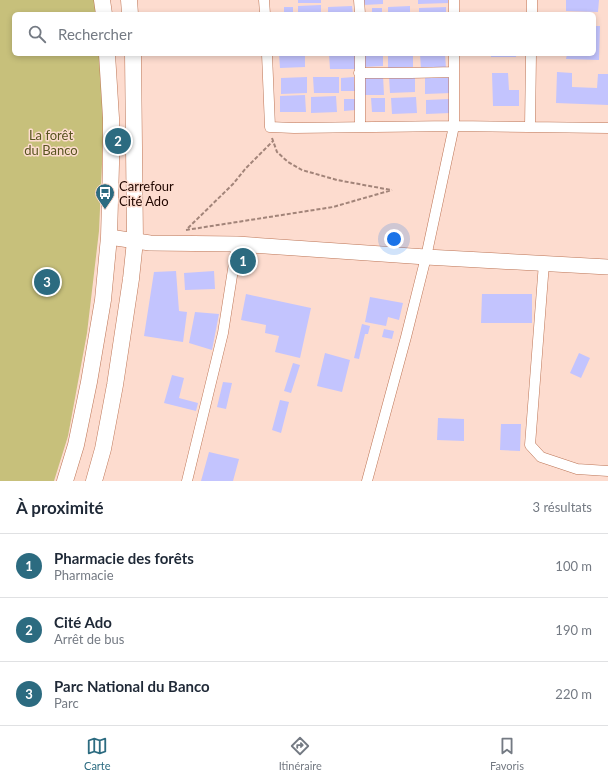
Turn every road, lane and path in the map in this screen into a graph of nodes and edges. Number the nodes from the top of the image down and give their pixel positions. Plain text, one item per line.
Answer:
1 (102, 0) edge
2 (129, 0) edge
3 (264, 0) edge
4 (359, 0) edge
5 (454, 0) edge
6 (532, 0) edge
7 (104, 12) edge
8 (130, 12) edge
9 (265, 12) edge
10 (360, 12) edge
11 (454, 12) edge
12 (532, 12) edge
13 (107, 56) edge
14 (133, 56) edge
15 (267, 56) edge
16 (360, 56) edge
17 (454, 56) edge
18 (531, 56) edge
19 (360, 72) junction
20 (454, 72) junction
21 (454, 126) junction
22 (270, 127) junction
23 (360, 127) junction
24 (530, 127) junction
25 (608, 128) edge
26 (273, 141) junction
27 (187, 229) junction
28 (180, 232) dead end
29 (109, 237) junction
30 (135, 241) junction
31 (237, 244) junction
32 (426, 258) junction
33 (544, 263) junction
34 (608, 267) edge
35 (608, 471) edge
36 (65, 481) edge
37 (94, 481) edge
38 (187, 481) edge
39 (367, 481) edge

1 - 7 main road
2 - 8 main road
3 - 9 street
4 - 10 street
5 - 11 street
6 - 12 street
13 - 29 main road
14 - 30 main road
15 - 22 street
16 - 19 street
17 - 20 street
18 - 24 street
19 - 20 street
19 - 23 street
20 - 21 street
21 - 23 street
21 - 24 street
21 - 32 street
22 - 23 street
22 - 26 path
24 - 25 street
26 - 27 path
26 - 27 path
27 - 28 path
29 - 30 street
29 - 36 main road
30 - 31 street
30 - 37 main road
31 - 32 street
31 - 38 street
32 - 33 street
32 - 39 street
33 - 34 street
33 - 35 street

